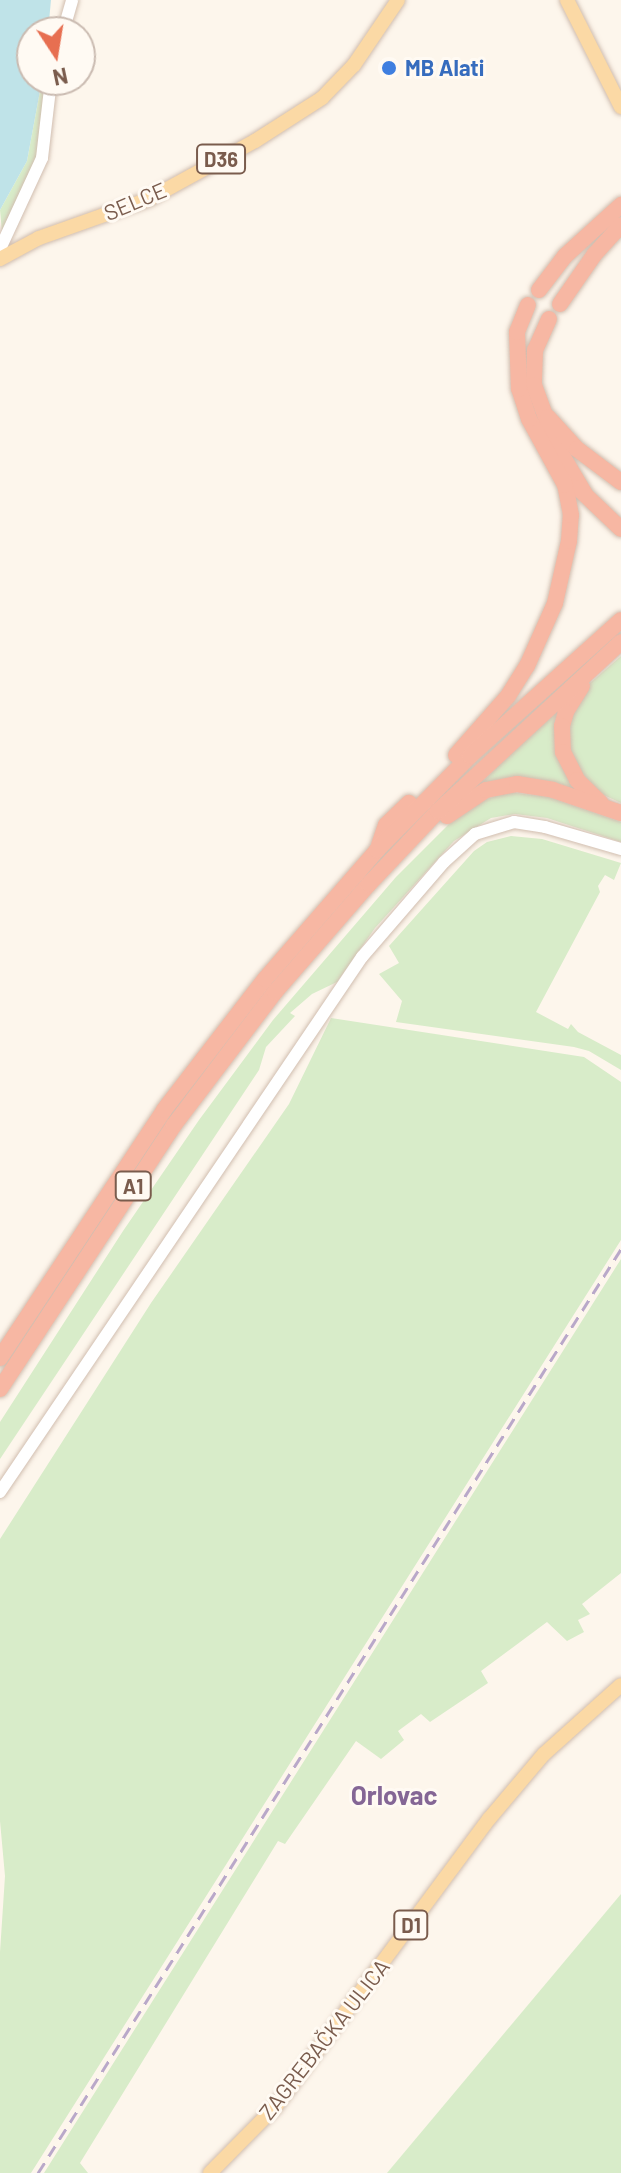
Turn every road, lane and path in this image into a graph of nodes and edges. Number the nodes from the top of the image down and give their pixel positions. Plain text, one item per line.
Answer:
1 (398, 0) edge
2 (567, 0) edge
3 (49, 96) edge
4 (621, 107) edge
5 (621, 205) edge
6 (620, 226) edge
7 (0, 249) edge
8 (0, 259) edge
9 (539, 290) dead end
10 (560, 304) dead end
11 (528, 305) dead end
12 (549, 319) dead end
13 (538, 403) junction
14 (557, 467) junction
15 (621, 482) edge
16 (585, 494) junction
17 (621, 529) edge
18 (621, 620) edge
19 (621, 642) edge
20 (598, 651) junction
21 (616, 812) edge
22 (621, 849) edge
23 (377, 850) junction
24 (369, 884) junction
25 (0, 1358) edge
26 (0, 1389) edge
27 (0, 1492) edge
28 (621, 1685) edge
29 (210, 2173) edge

1 - 8 main road, SELCE / D36
2 - 4 main road
3 - 7 street
5 - 9 highway
6 - 10 highway
11 - 14 highway
12 - 13 highway
13 - 15 highway
13 - 16 highway
14 - 16 highway
14 - 23 highway
16 - 17 highway
18 - 20 highway, A1
19 - 20 highway, A1
20 - 21 highway
20 - 23 highway, A1
20 - 24 highway, A1
21 - 24 highway
22 - 27 street
23 - 25 highway, A1
24 - 26 highway, A1
28 - 29 main road, ZAGREBAČKA ULICA / D1

